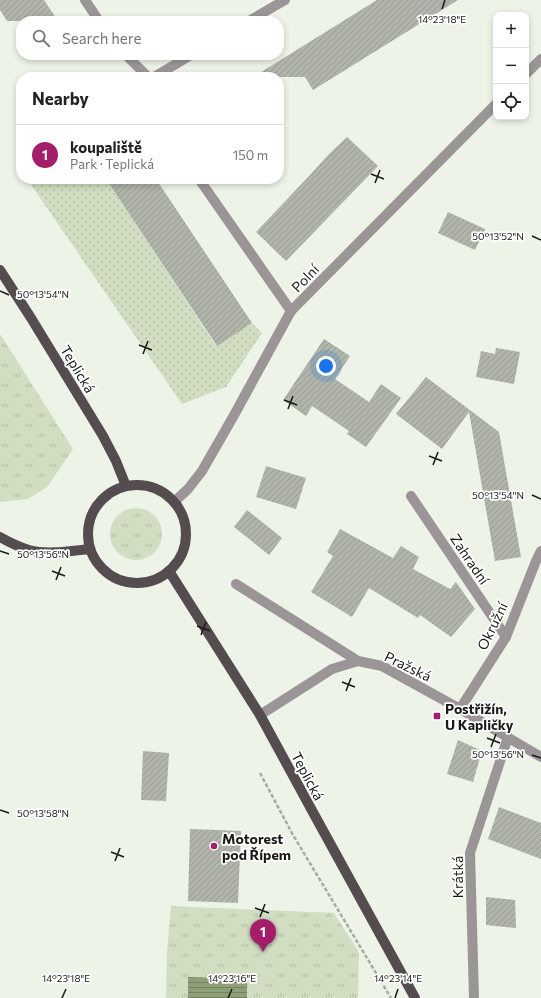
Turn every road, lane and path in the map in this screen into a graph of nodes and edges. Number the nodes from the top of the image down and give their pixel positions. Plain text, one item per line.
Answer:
1 (85, 0) edge
2 (285, 0) edge
3 (96, 16) edge
4 (258, 16) edge
5 (541, 59) edge
6 (131, 60) edge
7 (183, 60) edge
8 (529, 71) edge
9 (143, 72) edge
10 (162, 72) edge
11 (493, 107) edge
12 (202, 184) edge
13 (0, 270) edge
14 (291, 312) junction
15 (126, 486) junction
16 (411, 496) dead end
17 (174, 502) junction
18 (0, 537) edge
19 (90, 549) junction
20 (541, 551) edge
21 (169, 571) junction
22 (236, 584) dead end
23 (506, 637) junction
24 (358, 661) junction
25 (460, 708) junction
26 (260, 715) junction
27 (508, 737) junction
28 (541, 757) edge
29 (260, 772) dead end
30 (391, 998) edge
31 (415, 998) edge
32 (474, 998) edge

1 - 3 street
2 - 4 street
5 - 8 street
6 - 9 street
7 - 10 street
11 - 14 street, Polní
12 - 14 street
13 - 15 main road, Teplická
14 - 17 street, Polní
15 - 17 main road
15 - 19 main road
16 - 23 street, Zahradní
17 - 21 main road
18 - 19 main road
19 - 21 main road
20 - 23 street, Okružní
21 - 26 main road, Teplická
22 - 24 street
23 - 25 street, Okružní
24 - 25 street, Pražská
24 - 26 street, Pražská
25 - 27 street, Pražská
26 - 31 main road, Teplická
27 - 28 street, Pražská
27 - 32 street, Krátká
29 - 30 path

